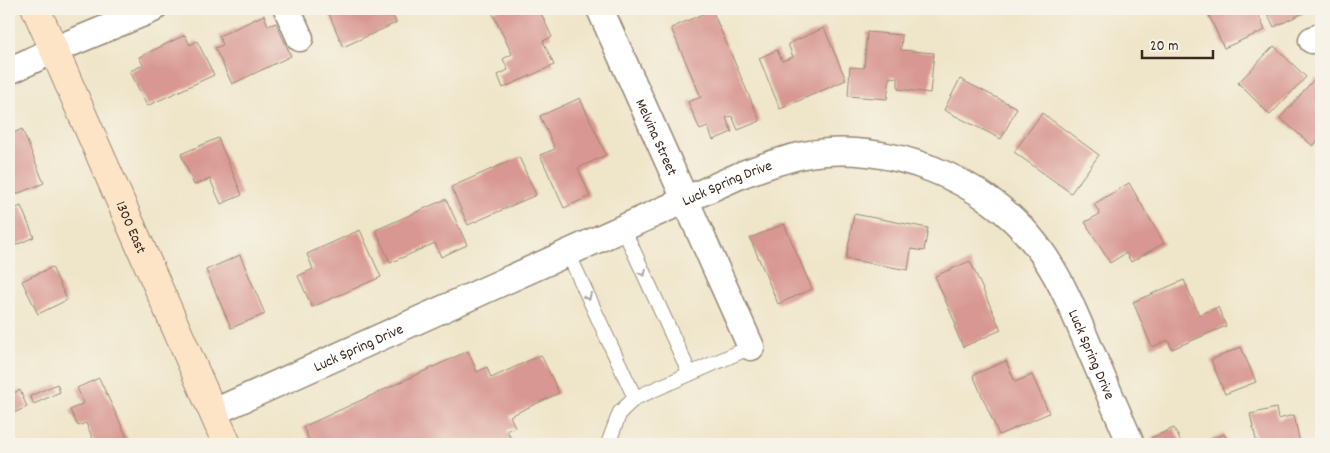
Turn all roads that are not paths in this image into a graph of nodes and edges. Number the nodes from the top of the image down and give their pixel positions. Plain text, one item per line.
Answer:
1 (36, 9) edge
2 (152, 9) edge
3 (287, 9) edge
4 (600, 9) edge
5 (300, 38) dead end
6 (54, 50) junction
7 (9, 71) edge
8 (686, 200) junction
9 (623, 228) junction
10 (568, 253) junction
11 (751, 347) joint
12 (690, 374) junction
13 (635, 398) junction
14 (214, 412) junction
15 (227, 444) edge
16 (608, 444) edge
17 (1131, 444) edge

1 - 6 main road, 1300 East
2 - 6 street
3 - 5 street
4 - 8 street, Melvina Street
6 - 7 street
6 - 14 main road, 1300 East
8 - 9 street, Luck Spring Drive
8 - 11 street, Melvina Street
8 - 17 street, Luck Spring Drive
9 - 10 street, Luck Spring Drive
9 -> 12 lane
10 -> 13 lane
10 - 14 street, Luck Spring Drive
11 - 12 lane
12 - 13 lane
13 - 16 lane
14 - 15 main road, 1300 East

